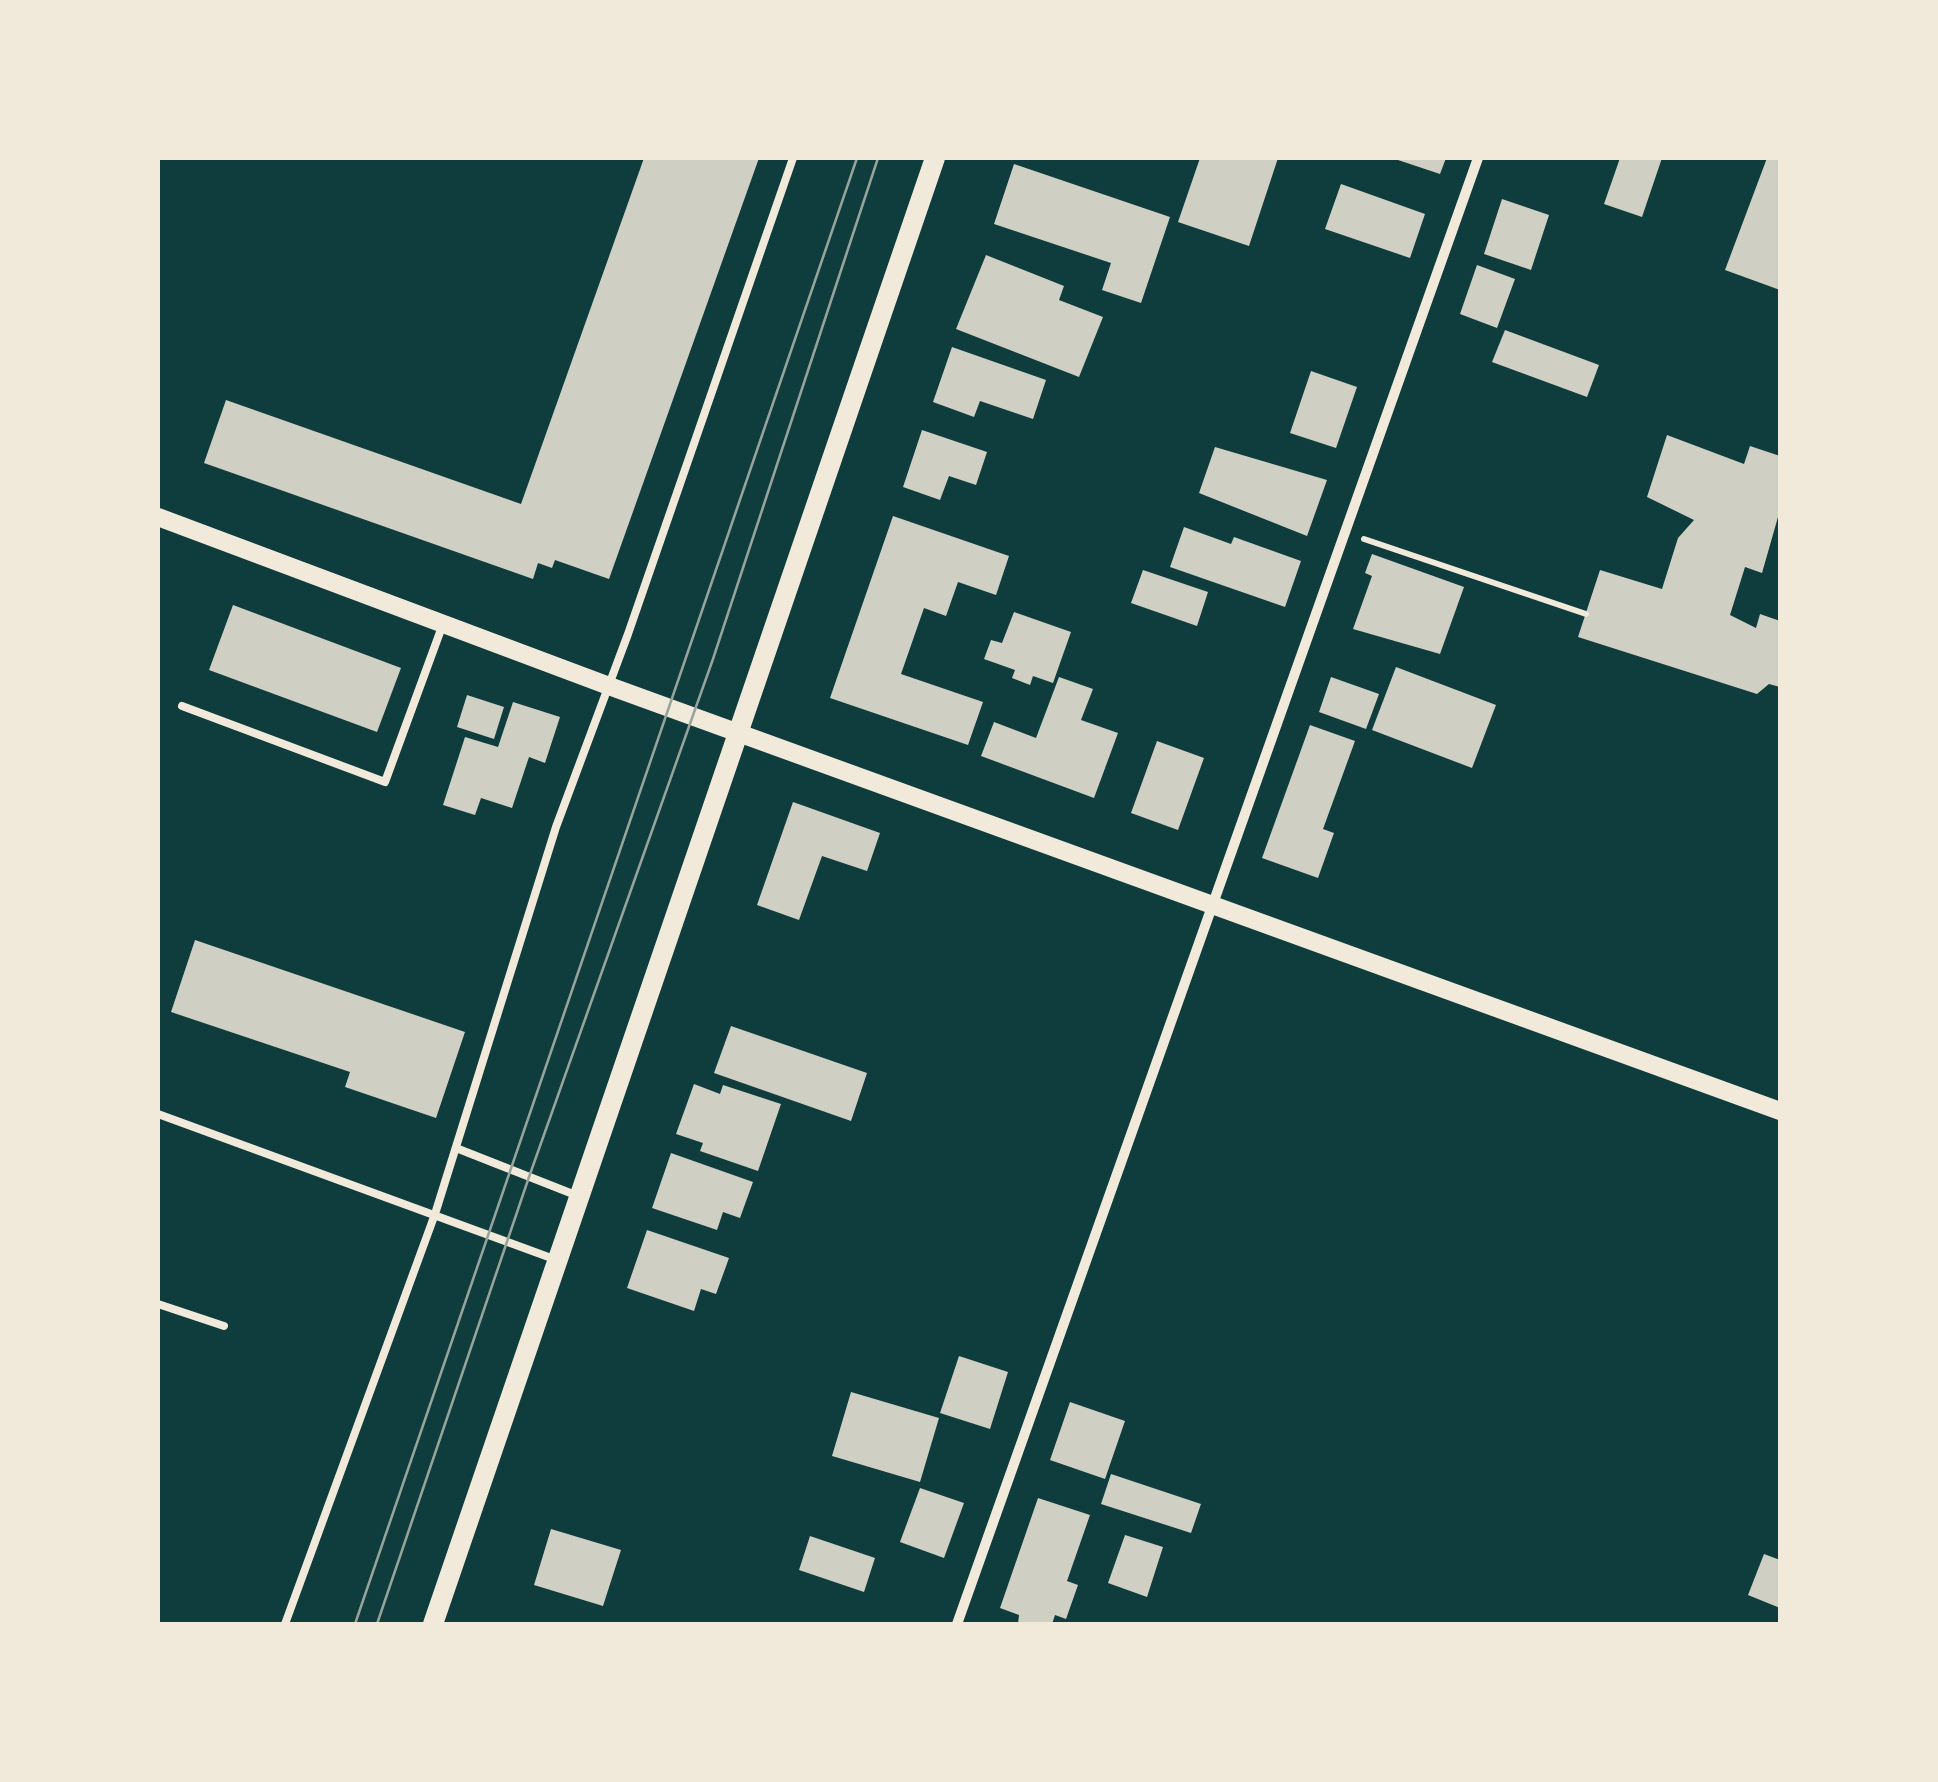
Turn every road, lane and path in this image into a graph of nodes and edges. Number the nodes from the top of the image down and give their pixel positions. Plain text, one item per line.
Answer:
1 (793, 158) edge
2 (935, 158) edge
3 (1478, 158) edge
4 (158, 517) edge
5 (1344, 532) junction
6 (1586, 614) dead end
7 (443, 624) junction
8 (608, 686) junction
9 (182, 706) dead end
10 (738, 733) junction
11 (1209, 904) junction
12 (1780, 1112) edge
13 (158, 1114) edge
14 (456, 1148) junction
15 (578, 1196) junction
16 (435, 1214) junction
17 (558, 1261) junction
18 (158, 1304) edge
19 (224, 1326) dead end
20 (286, 1624) edge
21 (433, 1624) edge
22 (956, 1624) edge

1 - 8 lane
2 - 10 main road
3 - 5 street
4 - 7 street
5 - 6 path
5 - 11 street
7 - 8 street
7 - 9 lane
8 - 10 street
8 - 14 lane
10 - 11 street
10 - 15 main road
11 - 12 street
11 - 22 street
13 - 16 lane
14 - 15 lane
14 - 16 lane
15 - 17 main road
16 - 17 lane
16 - 20 lane
17 - 21 main road
18 - 19 lane

